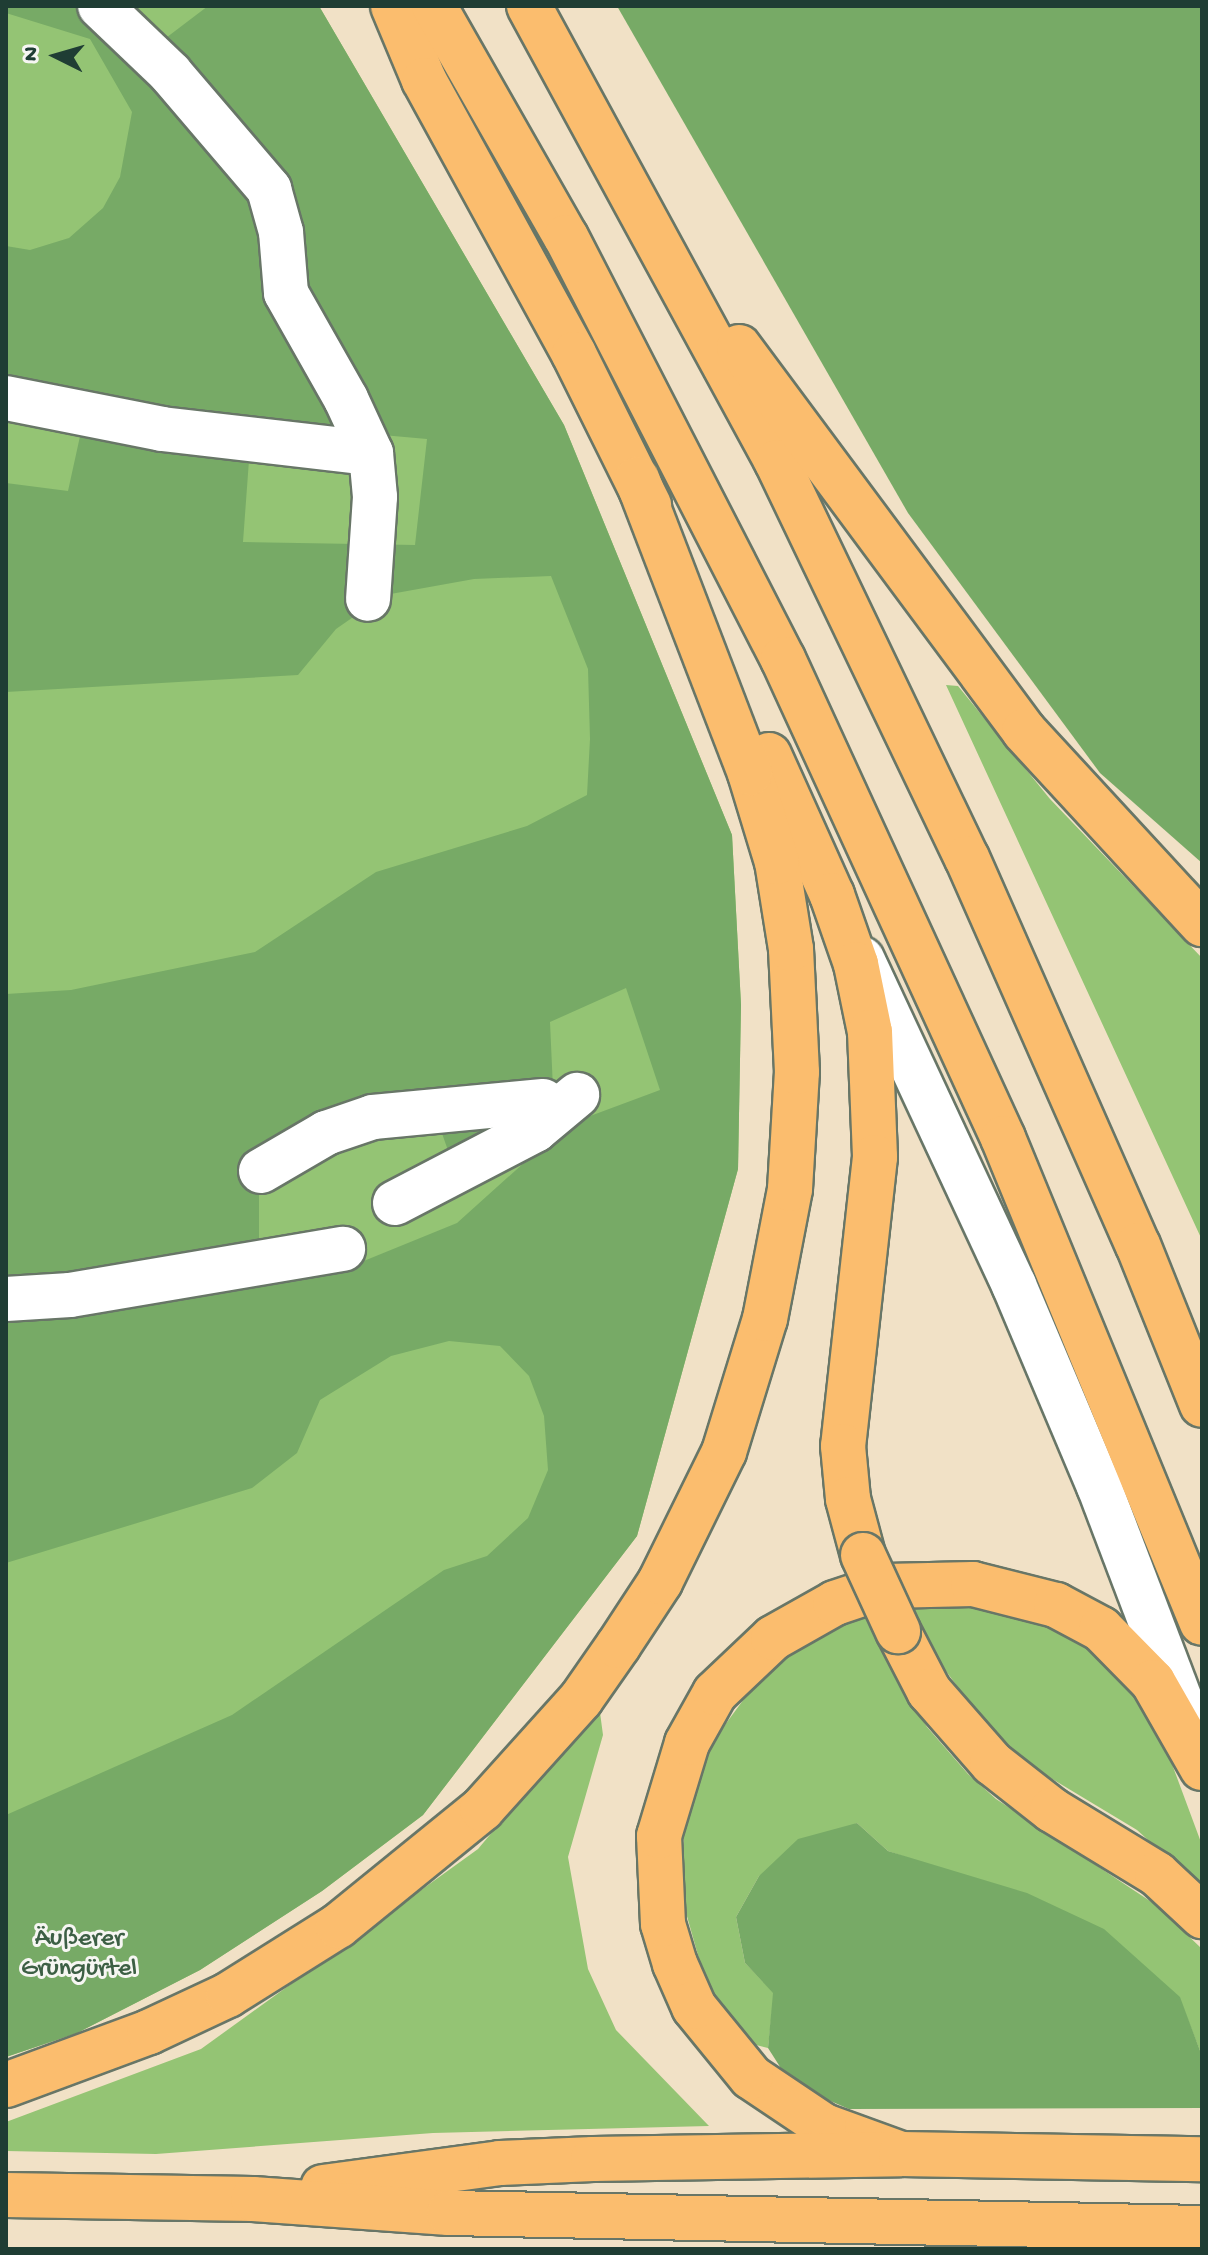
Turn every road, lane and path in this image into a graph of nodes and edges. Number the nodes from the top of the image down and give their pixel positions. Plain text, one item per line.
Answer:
1 (100, 6) edge
2 (393, 6) edge
3 (434, 6) edge
4 (529, 6) edge
5 (664, 251) junction
6 (6, 398) edge
7 (371, 453) junction
8 (637, 479) junction
9 (368, 599) dead end
10 (832, 895) junction
11 (1202, 924) edge
12 (261, 1171) dead end
13 (395, 1203) dead end
14 (343, 1249) dead end
15 (6, 1299) edge
16 (1202, 1405) edge
17 (1202, 1623) edge
18 (1202, 1760) edge
19 (1202, 1768) edge
20 (1202, 1916) edge
21 (6, 2085) edge
22 (901, 2154) junction
23 (1202, 2159) edge
24 (6, 2195) edge
25 (253, 2199) junction
26 (1202, 2228) edge

1 - 7 lane
2 - 8 highway
3 - 17 highway
4 - 5 highway
5 - 11 highway
5 - 16 highway
6 - 7 lane
7 - 9 lane
8 - 10 highway
8 - 21 highway
10 - 18 lane
10 - 20 highway, bridge
12 - 13 lane
14 - 15 lane
19 - 22 highway
22 - 23 highway
22 - 25 highway
24 - 25 highway
25 - 26 highway

